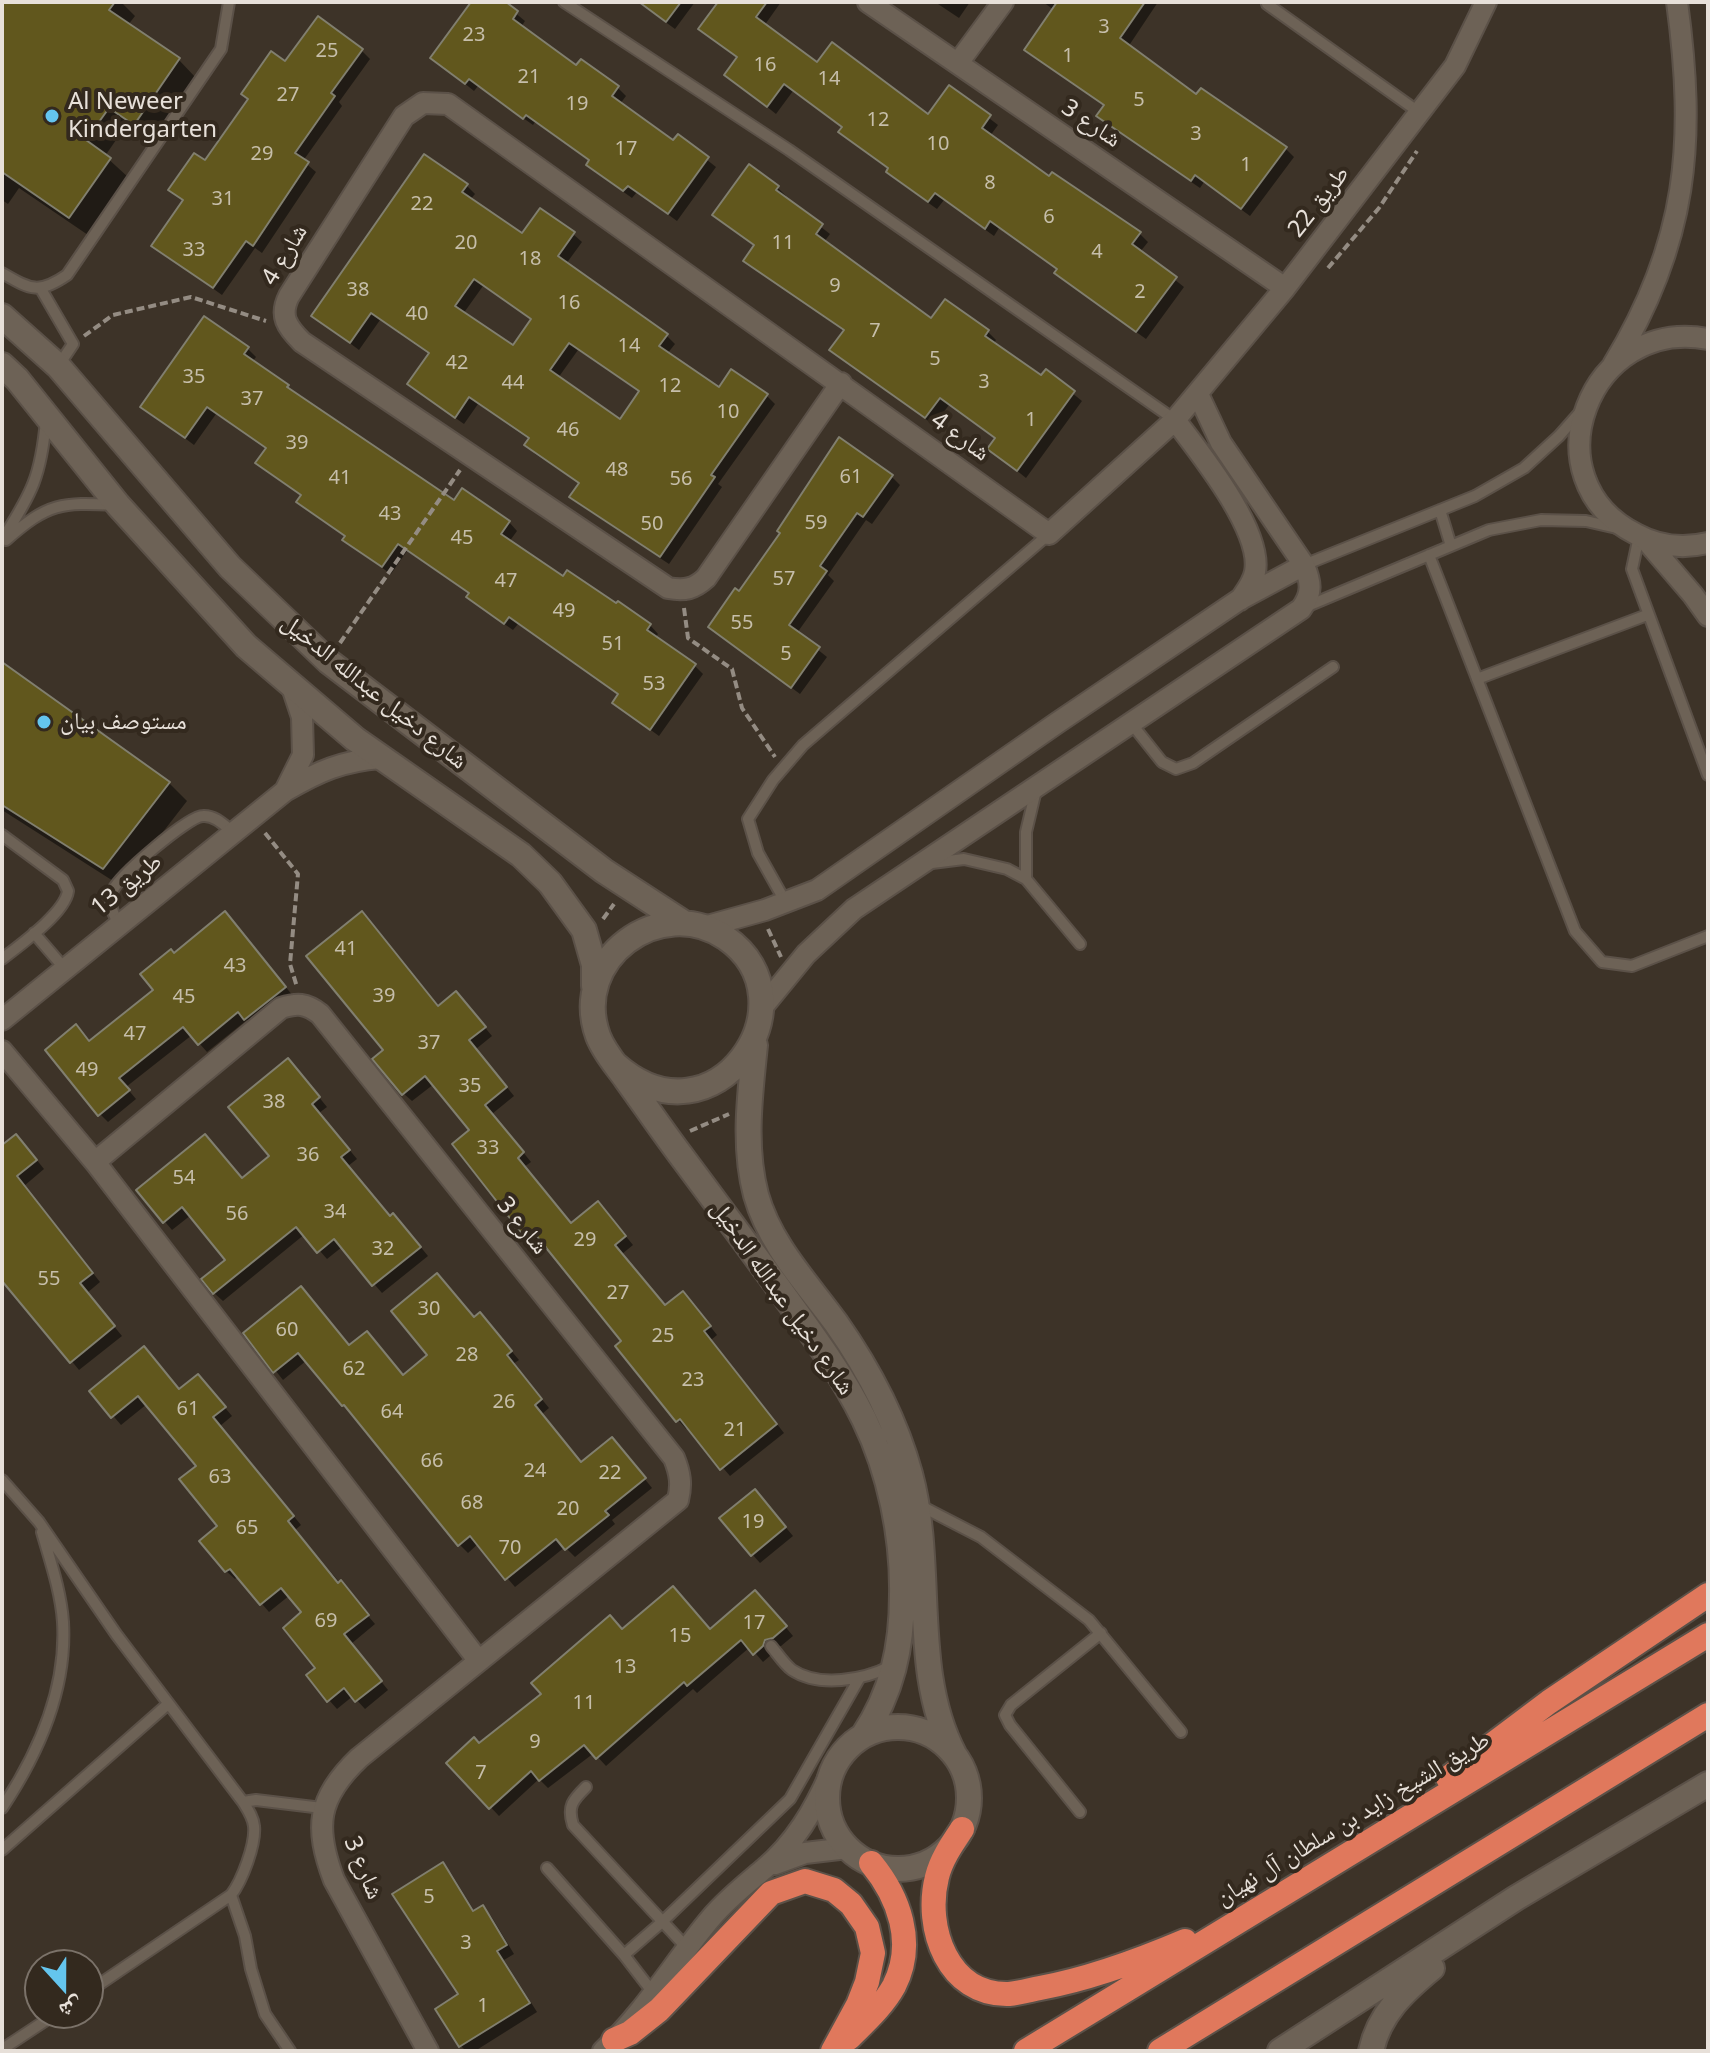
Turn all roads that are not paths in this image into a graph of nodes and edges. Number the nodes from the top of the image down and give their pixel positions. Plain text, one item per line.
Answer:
1 (229, 2) edge
2 (564, 2) edge
3 (868, 2) edge
4 (1003, 2) edge
5 (1486, 2) edge
6 (1677, 2) edge
7 (1267, 4) edge
8 (958, 63) junction
9 (1420, 113) junction
10 (2, 273) edge
11 (1285, 288) junction
12 (41, 289) junction
13 (2, 316) edge
14 (1708, 339) edge
15 (2, 365) edge
16 (1613, 365) junction
17 (58, 366) junction
18 (841, 383) junction
19 (1198, 394) junction
20 (1586, 405) junction
21 (46, 414) junction
22 (1175, 420) junction
23 (118, 505) junction
24 (1440, 510) junction
25 (1049, 534) junction
26 (1638, 535) junction
27 (2, 542) edge
28 (1708, 543) edge
29 (1451, 546) junction
30 (1429, 555) junction
31 (1304, 565) junction
32 (1239, 600) junction
33 (1301, 609) junction
34 (1647, 615) junction
35 (1708, 616) edge
36 (1333, 667) dead end
37 (1477, 679) junction
38 (291, 684) junction
39 (1131, 723) junction
40 (381, 758) junction
41 (1708, 775) edge
42 (1036, 787) junction
43 (285, 791) junction
44 (234, 833) junction
45 (2, 835) edge
46 (921, 864) junction
47 (1026, 879) junction
48 (786, 903) junction
49 (120, 925) junction
50 (694, 925) junction
51 (34, 933) junction
52 (1708, 936) edge
53 (1080, 944) dead end
54 (2, 959) edge
55 (65, 969) junction
56 (594, 993) junction
57 (761, 1009) junction
58 (2, 1020) edge
59 (756, 1035) junction
60 (2, 1051) edge
61 (616, 1065) junction
62 (95, 1162) junction
63 (2, 1480) edge
64 (917, 1504) junction
65 (39, 1522) junction
66 (1708, 1595) edge
67 (1101, 1633) junction
68 (1708, 1635) edge
69 (771, 1646) dead end
70 (478, 1660) junction
71 (896, 1663) junction
72 (860, 1677) junction
73 (168, 1704) junction
74 (1708, 1715) edge
75 (1181, 1732) dead end
76 (863, 1736) junction
77 (954, 1754) junction
78 (830, 1774) junction
79 (1708, 1784) edge
80 (586, 1787) dead end
81 (243, 1802) junction
82 (2, 1808) edge
83 (322, 1808) junction
84 (1080, 1812) dead end
85 (962, 1829) junction
86 (848, 1848) junction
87 (2, 1850) edge
88 (871, 1863) junction
89 (1332, 1866) junction
90 (547, 1868) dead end
91 (765, 1869) junction
92 (231, 1895) junction
93 (1516, 1898) junction
94 (1260, 1908) junction
95 (662, 1922) junction
96 (687, 1948) junction
97 (624, 1955) junction
98 (104, 1981) edge
99 (654, 1994) junction
100 (32, 2029) edge
101 (6, 2045) edge
102 (608, 2046) edge
103 (1026, 2049) edge
104 (290, 2051) edge
105 (428, 2051) edge
106 (835, 2051) edge
107 (1160, 2051) edge
108 (1280, 2051) edge
109 (1371, 2051) edge

1 - 12 lane
2 - 22 lane
3 - 8 street, شارع 3
4 - 8 street
5 - 9 street, طريق 22
6 - 16 street
7 - 9 lane
8 - 11 street, شارع 3
9 - 11 street, طريق 22
10 - 12 lane
11 - 19 street, طريق 22
12 - 17 lane
13 - 17 street, شارع دخيل عبدالله الدخيل
14 - 16 street
15 - 21 street, شارع دخيل عبدالله الدخيل
16 - 20 street
17 - 50 street, شارع دخيل عبدالله الدخيل
18 - 18 street, شارع 4
18 - 25 street, شارع 4
19 - 22 street, طريق 22
19 - 31 street
20 - 24 lane
20 - 26 street
21 - 23 street, شارع دخيل عبدالله الدخيل
21 - 27 lane
22 - 25 street, طريق 22
22 - 32 street
23 - 27 lane
23 - 38 street, شارع دخيل عبدالله الدخيل
24 - 29 lane
24 - 31 lane
25 - 48 lane
26 - 28 street
26 - 29 lane
26 - 34 lane
26 - 35 street
29 - 30 lane
30 - 33 lane
30 - 37 lane
31 - 32 street
31 - 33 street
32 - 48 street
33 - 39 street
34 - 37 lane
34 - 41 lane
36 - 39 lane
37 - 52 lane
38 - 40 street, شارع دخيل عبدالله الدخيل
38 - 43 street, طريق 13
39 - 42 street
40 - 43 street, طريق 13
40 - 56 street, شارع دخيل عبدالله الدخيل
42 - 46 street
42 - 47 lane
43 - 44 street, طريق 13
44 - 49 street, طريق 13
44 - 49 lane
45 - 51 lane
46 - 47 lane
46 - 57 street
47 - 53 lane
48 - 50 street
49 - 55 street, طريق 13
50 - 56 street
50 - 57 street
51 - 54 lane
51 - 55 lane
55 - 58 street, طريق 13
56 - 61 street
57 - 59 street
59 - 61 street
59 - 64 street, شارع دخيل عبدالله الدخيل
60 - 62 street
61 - 71 street, شارع دخيل عبدالله الدخيل
62 - 70 street
62 - 70 street, شارع 3
63 - 65 lane
64 - 67 lane
64 - 77 street, شارع دخيل عبدالله الدخيل
65 - 73 lane
65 - 82 lane
66 - 89 highway
67 - 75 lane
67 - 84 lane
68 - 89 highway, طريق الشيخ زايد بن سلطان آل نهيان
69 - 72 lane
70 - 83 street, شارع 3
71 - 72 lane
71 - 76 street, شارع دخيل عبدالله الدخيل
72 - 95 lane
73 - 81 lane
73 - 87 lane
74 - 107 highway
76 - 77 street
76 - 78 street
77 - 85 street
78 - 86 street
78 - 91 street
79 - 93 street
80 - 95 lane
81 - 83 lane
81 - 92 lane
83 - 105 street, شارع 3
85 - 88 street
85 - 94 highway
86 - 88 street
86 - 91 street
88 - 106 highway
89 - 94 highway, طريق الشيخ زايد بن سلطان آل نهيان
90 - 97 lane
91 - 96 street
92 - 98 lane
92 - 104 lane
93 - 108 street
93 - 109 street
94 - 103 highway, طريق الشيخ زايد بن سلطان آل نهيان
95 - 96 lane
95 - 97 lane
96 - 99 street
97 - 99 lane
99 - 102 street
100 - 101 lane
102 - 106 highway

